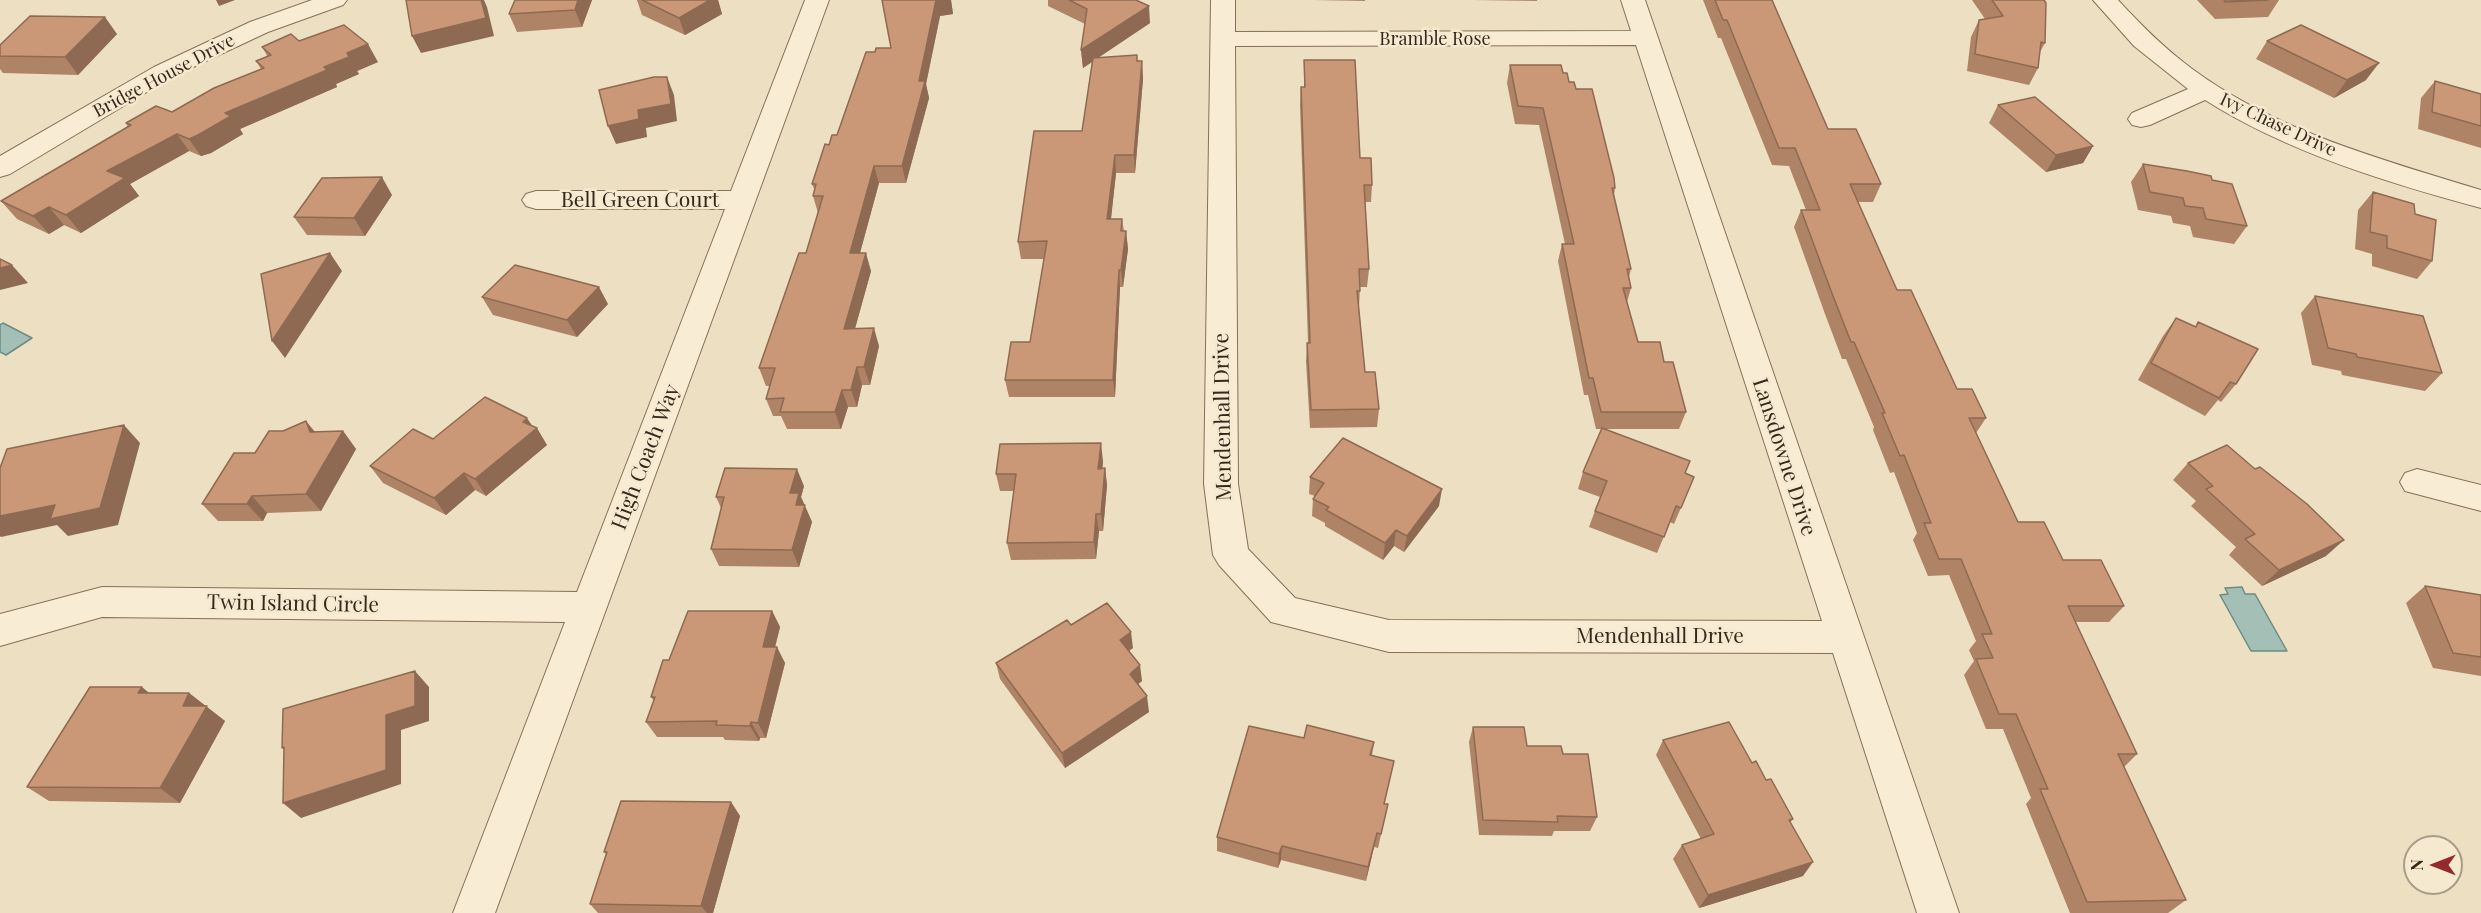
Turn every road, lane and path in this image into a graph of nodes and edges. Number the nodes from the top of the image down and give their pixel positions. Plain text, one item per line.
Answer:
1 (335, 0) edge
2 (817, 0) edge
3 (1223, 0) edge
4 (1633, 0) edge
5 (2106, 0) edge
6 (1646, 38) junction
7 (1224, 39) junction
8 (2206, 90) junction
9 (2141, 119) dead end
10 (5, 159) edge
11 (2481, 199) edge
12 (536, 200) dead end
13 (744, 200) junction
14 (2417, 482) dead end
15 (2481, 498) edge
16 (589, 607) junction
17 (0, 630) edge
18 (1844, 637) junction
19 (474, 913) edge
20 (1938, 913) edge

1 - 10 street, Bridge House Drive
2 - 13 street, High Coach Way
3 - 7 street, Mendenhall Drive
4 - 6 street, Lansdowne Drive
5 - 8 street, Ivy Chase Drive
6 - 7 street, Bramble Rose
6 - 18 street, Lansdowne Drive
7 - 18 street, Mendenhall Drive
8 - 9 street
8 - 11 street, Ivy Chase Drive
12 - 13 street, Bell Green Court
13 - 16 street, High Coach Way
14 - 15 street
16 - 17 street, Twin Island Circle
16 - 19 street, High Coach Way
18 - 20 street, Lansdowne Drive

